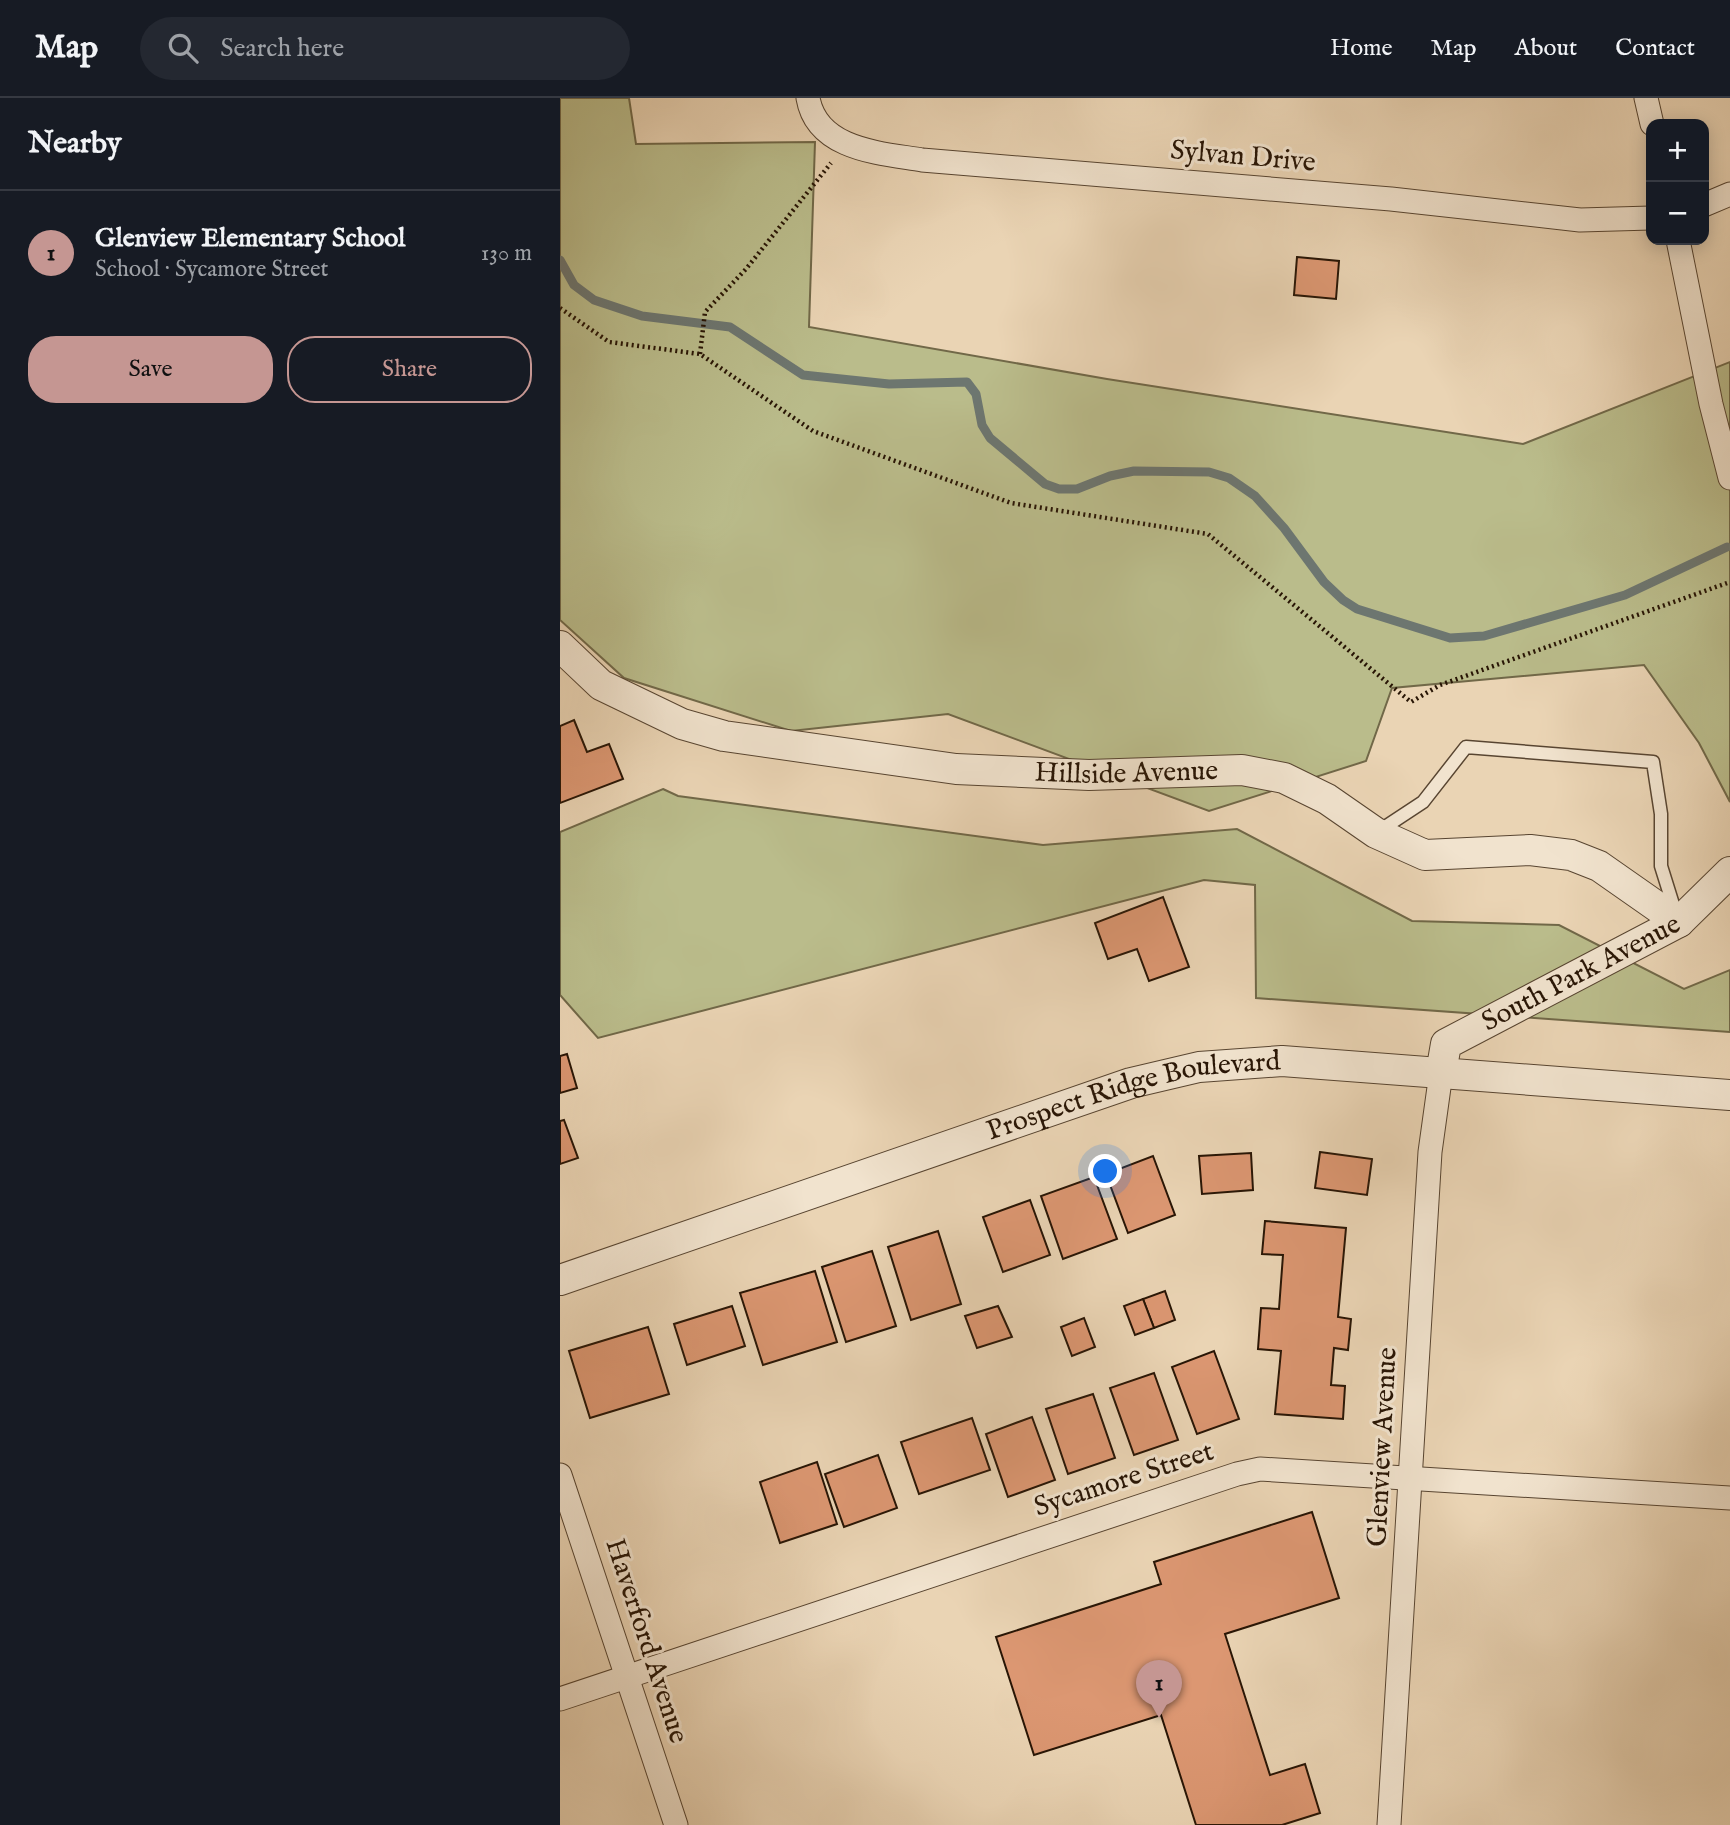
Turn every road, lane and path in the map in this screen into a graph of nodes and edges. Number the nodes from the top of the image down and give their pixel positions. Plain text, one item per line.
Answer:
1 (808, 98) edge
2 (1646, 98) edge
3 (1651, 119) edge
4 (840, 141) junction
5 (1730, 194) edge
6 (1709, 203) edge
7 (1646, 218) edge
8 (1679, 245) edge
9 (560, 309) edge
10 (699, 354) junction
11 (1730, 478) edge
12 (1730, 582) edge
13 (560, 646) edge
14 (1376, 833) junction
15 (1730, 872) edge
16 (1679, 922) junction
17 (1441, 1073) junction
18 (1730, 1095) edge
19 (560, 1280) edge
20 (560, 1475) edge
21 (1411, 1480) junction
22 (1730, 1498) edge
23 (627, 1677) junction
24 (560, 1699) edge
25 (676, 1825) edge
26 (1389, 1825) edge

1 - 4 street
2 - 3 street
4 - 7 street, Sylvan Drive
4 - 10 path
5 - 6 street
8 - 11 street
9 - 10 path
10 - 12 path
13 - 14 street, Hillside Avenue
14 - 16 street, Hillside Avenue
14 - 16 lane
15 - 16 street, South Park Avenue
16 - 17 street, South Park Avenue
17 - 18 street, Prospect Ridge Boulevard
17 - 19 street, Prospect Ridge Boulevard
17 - 21 street, Glenview Avenue
20 - 23 street, Haverford Avenue
21 - 22 street, Sycamore Street
21 - 23 street, Sycamore Street
21 - 26 street, Glenview Avenue
23 - 24 street, Sycamore Street
23 - 25 street, Haverford Avenue

